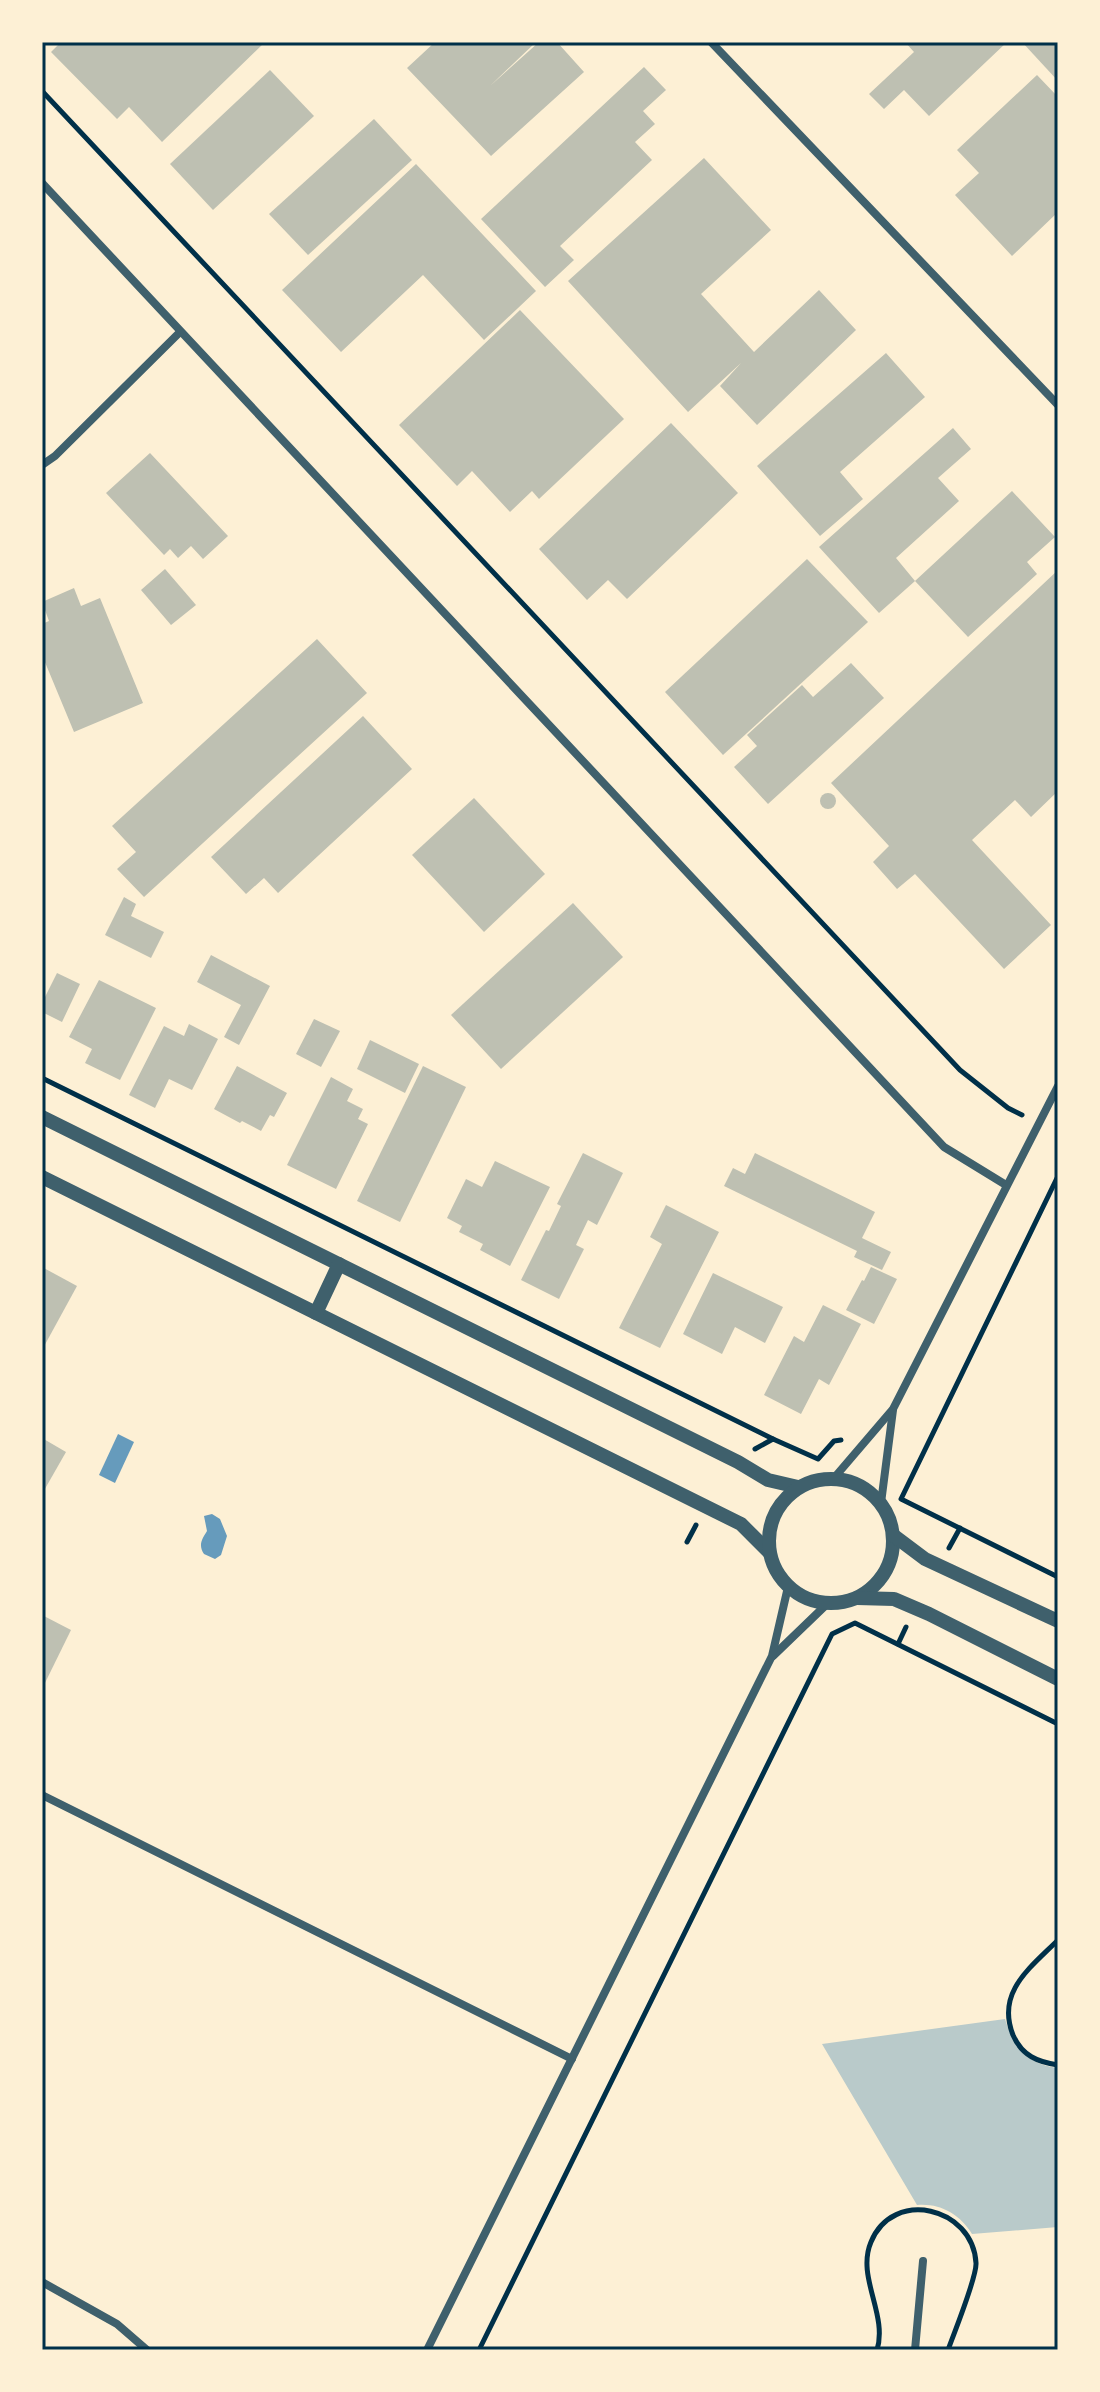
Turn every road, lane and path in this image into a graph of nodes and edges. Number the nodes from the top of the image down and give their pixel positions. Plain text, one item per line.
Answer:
1 (711, 42) edge
2 (42, 91) edge
3 (42, 183) edge
4 (180, 332) junction
5 (1058, 405) edge
6 (42, 465) edge
7 (42, 1078) edge
8 (1058, 1086) edge
9 (42, 1117) edge
10 (1039, 1125) junction
11 (1058, 1176) edge
12 (42, 1177) edge
13 (1006, 1185) junction
14 (339, 1264) junction
15 (316, 1313) junction
16 (893, 1409) junction
17 (773, 1439) dead end
18 (834, 1478) junction
19 (798, 1487) junction
20 (881, 1503) junction
21 (893, 1535) junction
22 (769, 1552) junction
23 (1058, 1577) edge
24 (788, 1587) junction
25 (857, 1598) junction
26 (827, 1604) junction
27 (1058, 1621) edge
28 (772, 1656) junction
29 (1058, 1679) edge
30 (1058, 1724) edge
31 (42, 1795) edge
32 (1058, 1940) edge
33 (572, 2059) junction
34 (1058, 2065) edge
35 (923, 2261) dead end
36 (42, 2282) edge
37 (147, 2350) edge
38 (427, 2350) edge
39 (479, 2350) edge
40 (915, 2350) edge

1 - 5 street
2 - 10 path
3 - 4 street
4 - 6 street
4 - 13 street
7 - 17 path
8 - 10 street
9 - 14 street
10 - 13 street
11 - 23 path
12 - 15 street
13 - 16 street
14 - 15 street
14 - 19 street
15 - 22 street
16 - 18 street
16 - 20 street
18 - 19 street
18 - 20 street
19 - 22 street
20 - 21 street
21 - 25 street
21 - 27 street
22 - 24 street
24 - 26 street
24 - 28 street
25 - 26 street
25 - 29 street
26 - 28 street
28 - 33 street
30 - 39 path
31 - 33 street
32 - 34 path
33 - 38 street
35 - 40 street
36 - 37 street

